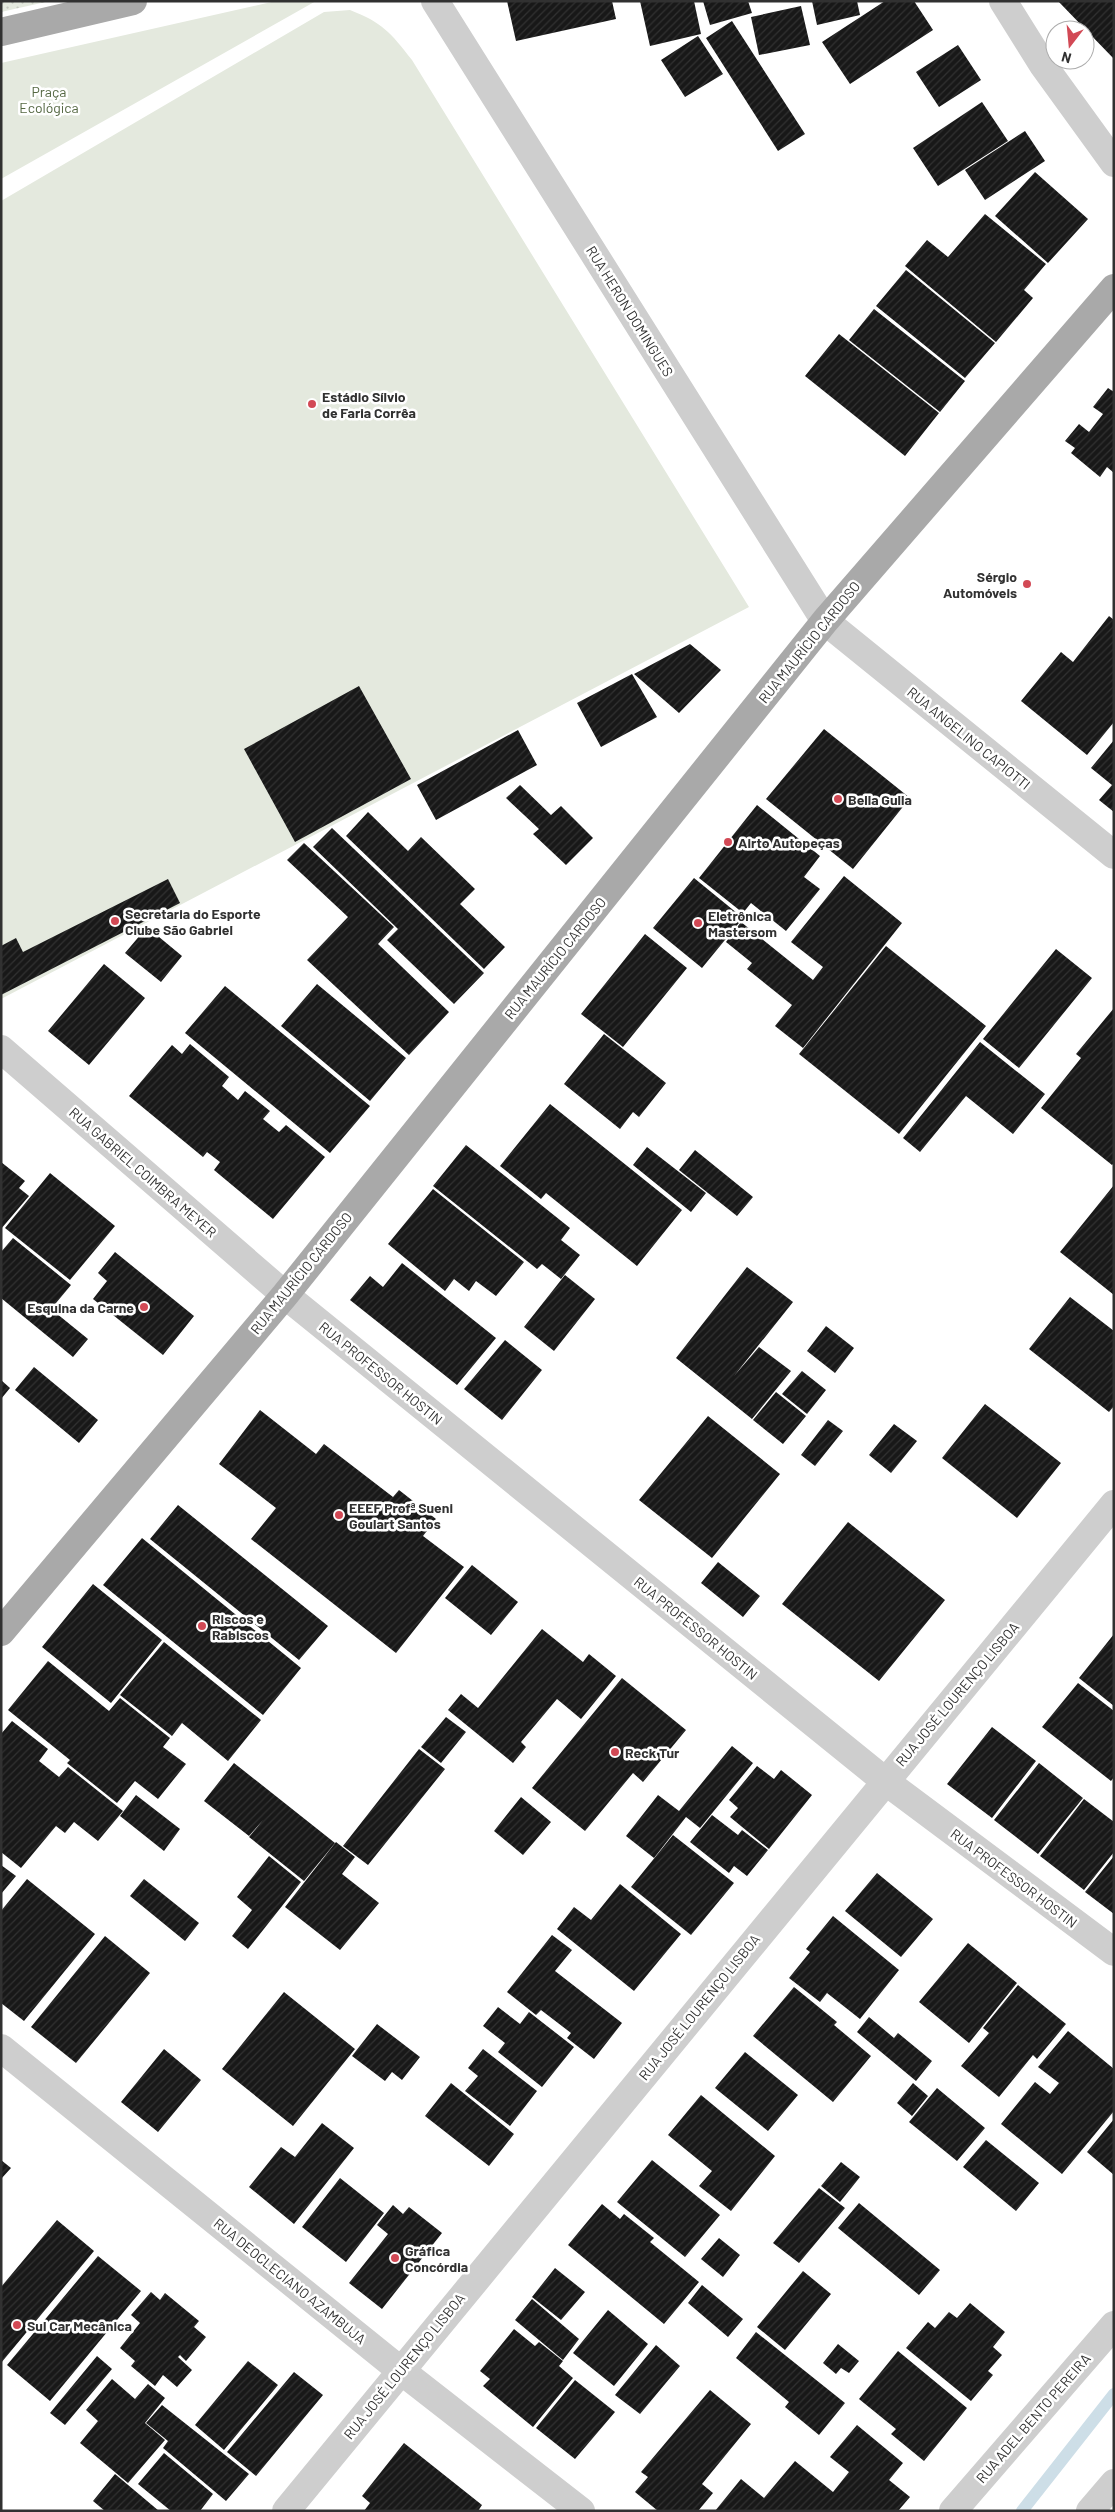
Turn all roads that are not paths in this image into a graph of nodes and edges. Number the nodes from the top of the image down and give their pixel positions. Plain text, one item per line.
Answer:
1 (133, 1) edge
2 (435, 1) edge
3 (1003, 1) edge
4 (1, 32) edge
5 (1114, 163) edge
6 (1114, 288) edge
7 (825, 621) junction
8 (1114, 855) edge
9 (1, 1049) edge
10 (285, 1295) junction
11 (1114, 1504) edge
12 (1, 1632) edge
13 (885, 1781) junction
14 (1114, 1952) edge
15 (1, 2048) edge
16 (1114, 2325) edge
17 (400, 2370) junction
18 (1114, 2483) edge
19 (286, 2511) edge
20 (581, 2511) edge
21 (953, 2511) edge
22 (1090, 2511) edge

1 - 4 main road
2 - 7 street, RUA HERON DOMINGUES
3 - 5 street
6 - 7 main road, RUA MAURÍCIO CARDOSO
7 - 8 street, RUA ANGELINO CAPIOTTI
7 - 10 main road, RUA MAURÍCIO CARDOSO
9 - 10 street, RUA GABRIEL COIMBRA MEYER
10 - 12 main road, RUA MAURÍCIO CARDOSO
10 - 13 street, RUA PROFESSOR HOSTIN
11 - 13 street, RUA JOSÉ LOURENÇO LISBOA
13 - 14 street, RUA PROFESSOR HOSTIN
13 - 17 street, RUA JOSÉ LOURENÇO LISBOA
15 - 17 street, RUA DEOCLECIANO AZAMBUJA
16 - 21 street, RUA ADEL BENTO PEREIRA
17 - 19 street, RUA JOSÉ LOURENÇO LISBOA
17 - 20 street, RUA DEOCLECIANO AZAMBUJA
18 - 22 street

